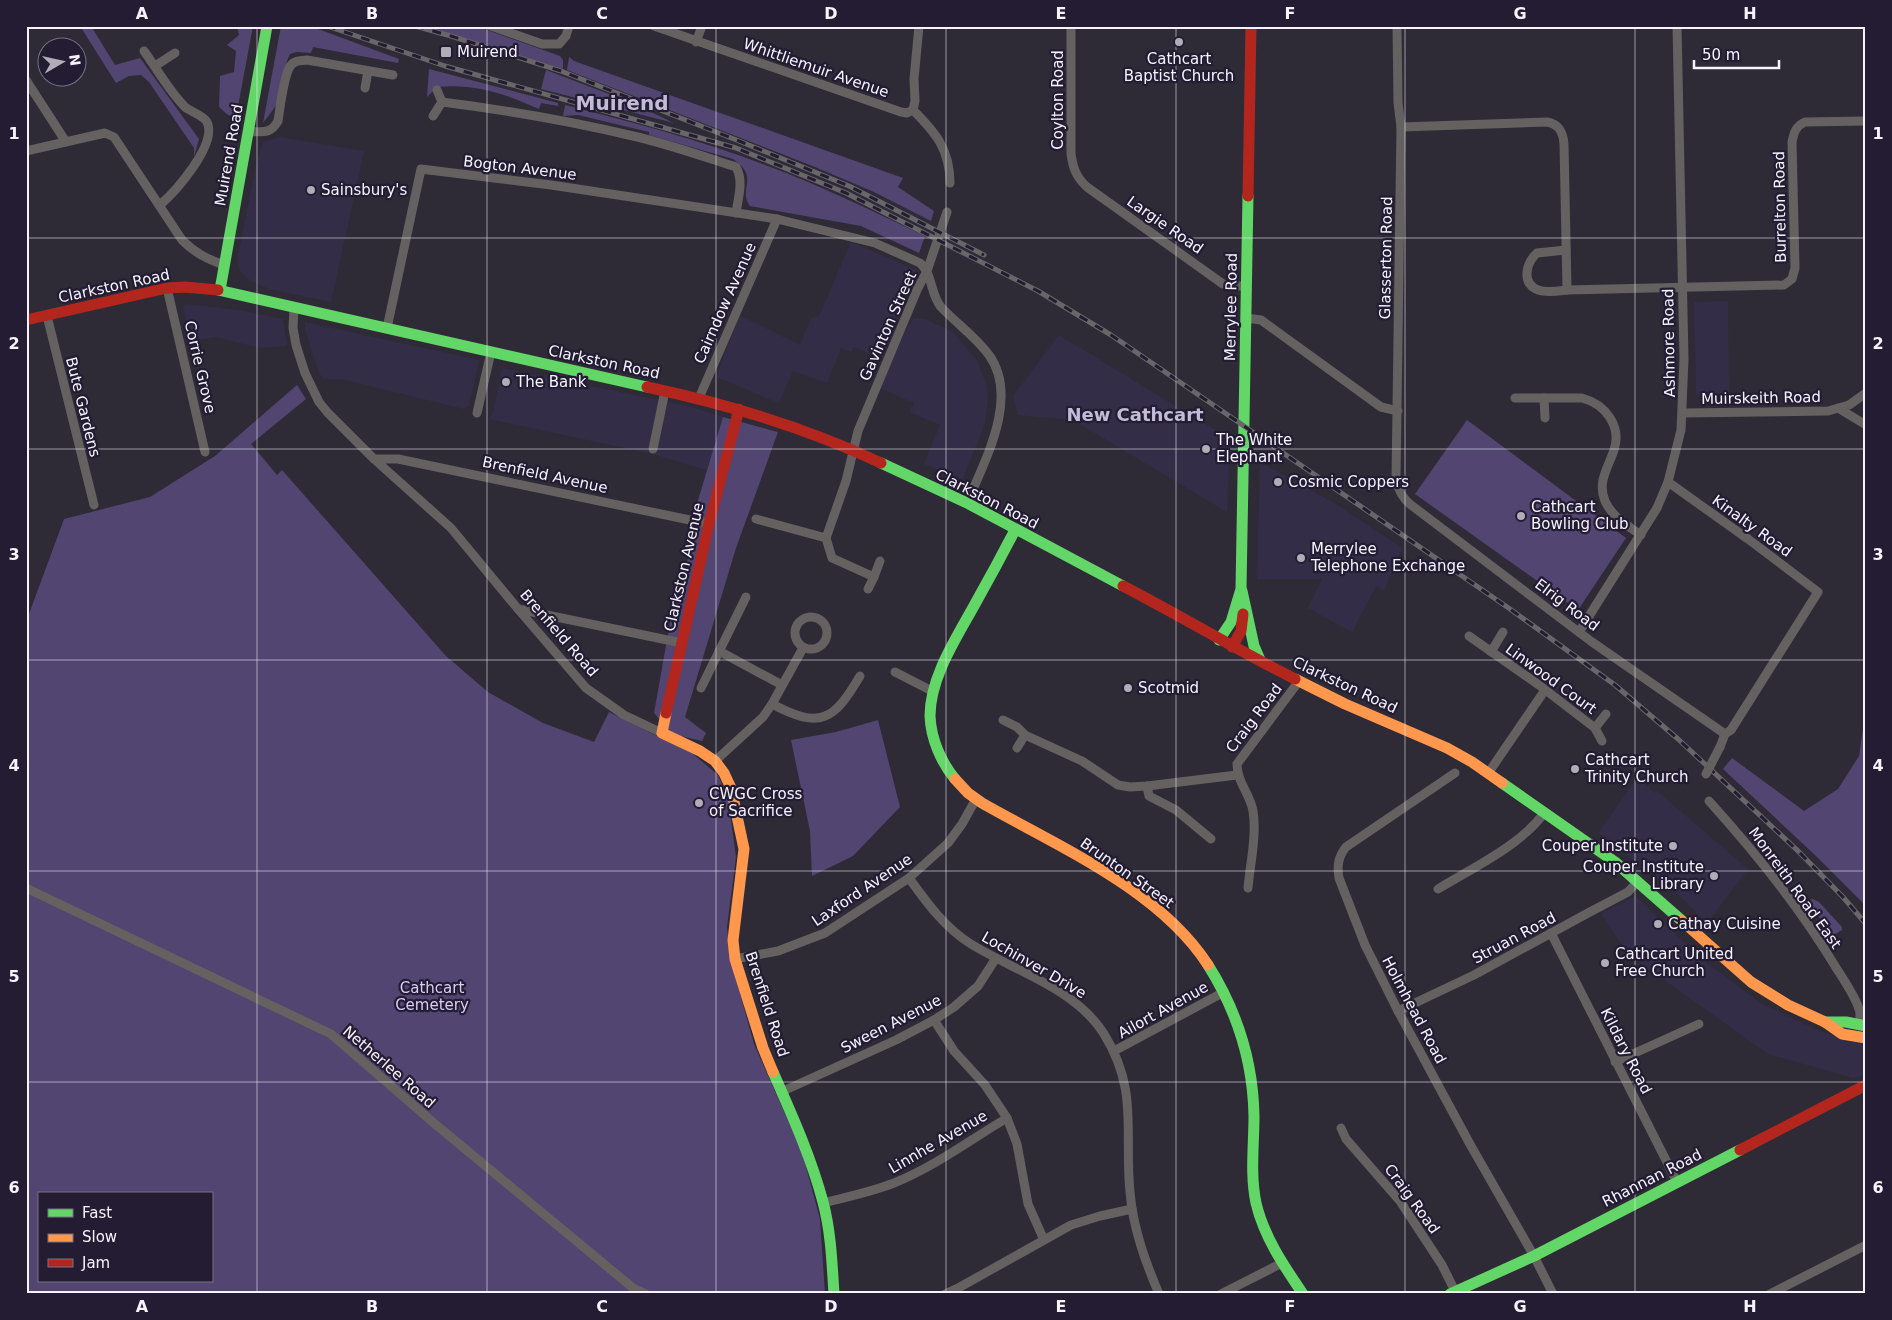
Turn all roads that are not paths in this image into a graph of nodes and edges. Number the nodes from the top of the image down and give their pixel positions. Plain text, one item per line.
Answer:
1 (491, 26) edge
2 (569, 26) edge
3 (654, 26) edge
4 (702, 26) edge
5 (919, 26) edge
6 (1071, 26) edge
7 (1251, 26) edge
8 (1397, 26) edge
9 (1677, 26) edge
10 (267, 27) edge
11 (696, 42) junction
12 (144, 51) dead end
13 (175, 53) dead end
14 (155, 66) junction
15 (368, 71) junction
16 (393, 75) dead end
17 (26, 80) edge
18 (366, 88) dead end
19 (437, 90) dead end
20 (442, 102) junction
21 (913, 110) junction
22 (433, 116) dead end
23 (1866, 121) edge
24 (1401, 127) junction
25 (248, 132) junction
26 (66, 142) junction
27 (26, 151) edge
28 (1075, 173) joint
29 (950, 183) dead end
30 (160, 205) junction
31 (947, 212) dead end
32 (736, 213) junction
33 (777, 219) junction
34 (1566, 250) junction
35 (224, 265) junction
36 (927, 271) junction
37 (1246, 286) junction
38 (167, 288) junction
39 (1682, 289) junction
40 (220, 290) junction
41 (1567, 290) junction
42 (294, 307) junction
43 (47, 316) junction
44 (1246, 318) junction
45 (26, 320) edge
46 (387, 328) junction
47 (491, 352) junction
48 (665, 390) junction
49 (1866, 393) edge
50 (699, 398) junction
51 (1515, 398) dead end
52 (1544, 398) junction
53 (1838, 408) junction
54 (739, 409) junction
55 (1398, 411) junction
56 (477, 413) dead end
57 (1683, 413) junction
58 (1545, 418) dead end
59 (1866, 425) edge
60 (653, 449) dead end
61 (853, 450) junction
62 (205, 452) dead end
63 (374, 459) junction
64 (1668, 482) junction
65 (1398, 491) joint
66 (968, 503) junction
67 (94, 506) dead end
68 (756, 519) dead end
69 (709, 524) junction
70 (1015, 530) junction
71 (1641, 535) junction
72 (826, 538) junction
73 (880, 561) dead end
74 (874, 577) junction
75 (868, 589) dead end
76 (1241, 589) junction
77 (746, 597) dead end
78 (1245, 602) junction
79 (518, 609) junction
80 (1503, 632) dead end
81 (1579, 632) junction
82 (1469, 636) dead end
83 (1220, 640) junction
84 (682, 643) junction
85 (1232, 647) junction
86 (803, 648) dead end
87 (718, 651) junction
88 (1491, 652) junction
89 (1260, 660) junction
90 (896, 672) dead end
91 (860, 676) dead end
92 (1299, 681) junction
93 (782, 685) junction
94 (701, 688) dead end
95 (1545, 690) junction
96 (934, 692) junction
97 (772, 704) junction
98 (1606, 714) dead end
99 (1004, 720) dead end
100 (1595, 728) junction
101 (662, 733) junction
102 (1725, 734) junction
103 (1025, 735) junction
104 (1602, 741) dead end
105 (1017, 748) dead end
106 (715, 761) junction
107 (1489, 772) junction
108 (1455, 773) dead end
109 (1706, 774) dead end
110 (1237, 775) junction
111 (1147, 786) junction
112 (976, 799) junction
113 (1709, 801) dead end
114 (1545, 812) junction
115 (1211, 839) dead end
116 (910, 878) junction
117 (1638, 881) junction
118 (26, 888) edge
119 (1248, 888) dead end
120 (1438, 888) dead end
121 (1551, 933) junction
122 (996, 958) junction
123 (735, 959) junction
124 (1224, 992) junction
125 (1398, 1011) junction
126 (934, 1020) junction
127 (1825, 1022) junction
128 (1699, 1024) dead end
129 (1862, 1025) edge
130 (1866, 1038) edge
131 (1114, 1051) junction
132 (1616, 1062) junction
133 (1866, 1084) edge
134 (781, 1092) junction
135 (1006, 1118) junction
136 (1340, 1128) dead end
137 (1677, 1182) junction
138 (824, 1203) junction
139 (1132, 1209) junction
140 (1044, 1240) junction
141 (1866, 1245) edge
142 (1534, 1256) junction
143 (1282, 1263) junction
144 (962, 1291) edge
145 (1452, 1293) edge
146 (646, 1294) edge
147 (834, 1294) edge
148 (945, 1294) edge
149 (1159, 1294) edge
150 (1221, 1294) edge
151 (1303, 1294) edge
152 (1554, 1294) edge
153 (1770, 1294) edge

1 - 2 street
3 - 11 street, Whittliemuir Avenue
4 - 11 street
5 - 21 street
6 - 28 street, Coylton Road
7 - 37 main road, Merrylee Road
8 - 24 street, Glasserton Road
9 - 39 street, Ashmore Road
10 - 25 main road, Muirend Road
11 - 21 street, Whittliemuir Avenue
12 - 14 street
13 - 14 street
14 - 30 street
15 - 16 street
15 - 18 street
15 - 25 street
17 - 26 street
19 - 20 street
20 - 22 street
20 - 32 street
21 - 29 street
23 - 39 street, Burrelton Road
24 - 34 street
24 - 55 street, Glasserton Road
25 - 35 main road, Muirend Road
26 - 27 street
26 - 30 street
28 - 37 street, Largie Road
30 - 35 street
31 - 36 street, Gavinton Street
32 - 33 street, Bogton Avenue
32 - 46 street, Bogton Avenue
33 - 36 street, Bogton Avenue
33 - 50 street, Cairndow Avenue
34 - 41 street
34 - 41 street, Burrelton Road
35 - 40 main road, Muirend Road
36 - 61 street, Gavinton Street
36 - 66 street
37 - 44 main road, Merrylee Road
38 - 40 main road, Clarkston Road
38 - 43 main road, Clarkston Road
38 - 62 street, Corrie Grove
39 - 41 street, Burrelton Road
39 - 57 street, Ashmore Road
40 - 42 main road, Clarkston Road
42 - 46 main road, Clarkston Road
42 - 63 street, Brenfield Road
43 - 45 main road, Clarkston Road
43 - 67 street, Bute Gardens
44 - 55 street
44 - 76 main road, Merrylee Road
46 - 47 main road, Clarkston Road
47 - 48 main road, Clarkston Road
47 - 56 street
48 - 50 main road, Clarkston Road
48 - 60 street
49 - 53 street, Muirskeith Road
50 - 54 main road, Clarkston Road
51 - 52 street
52 - 58 street
52 - 71 street
53 - 57 street, Muirskeith Road
53 - 59 street
54 - 61 main road, Clarkston Road
54 - 69 main road, Clarkston Avenue
55 - 65 street, Glasserton Road
57 - 64 street, Ashmore Road
61 - 66 main road, Clarkston Road
61 - 72 street, Gavinton Street
63 - 69 street, Brenfield Avenue
63 - 79 street, Brenfield Road
64 - 71 street, Ashmore Road
64 - 102 street, Kinalty Road
65 - 81 street, Elrig Road
66 - 70 main road, Clarkston Road
68 - 72 street
69 - 84 main road, Clarkston Avenue
70 - 83 main road, Clarkston Road
70 - 96 main road, Brunton Street
71 - 81 street, Ashmore Road
72 - 74 street
73 - 74 street
74 - 75 street
76 - 78 main road, Merrylee Road
76 - 83 main road, Merrylee Road
77 - 87 street
78 - 85 main road, Merrylee Road
78 - 89 main road, Merrylee Road
79 - 84 street
79 - 101 street, Brenfield Road
80 - 88 street, Linwood Court
81 - 102 street, Elrig Road
82 - 88 street, Linwood Court
83 - 85 main road, Clarkston Road
84 - 101 main road, Clarkston Avenue
85 - 89 main road, Clarkston Road
86 - 93 street
87 - 93 street
87 - 94 street
88 - 95 street, Linwood Court
89 - 92 main road, Clarkston Road
90 - 96 street
91 - 97 street
92 - 107 main road, Clarkston Road
92 - 110 street, Craig Road
93 - 97 street
95 - 100 street, Linwood Court
95 - 107 street
96 - 112 main road, Brunton Street
97 - 106 street
98 - 100 street, Linwood Court
99 - 103 street
100 - 104 street, Linwood Court
101 - 106 main road, Brenfield Road
102 - 109 street, bridge
103 - 105 street
103 - 111 street
106 - 123 main road, Brenfield Road
107 - 114 main road, Clarkston Road
108 - 125 street, Holmhead Road
110 - 111 street
110 - 119 street, Craig Road
111 - 115 street
112 - 116 street, Laxford Avenue
112 - 124 main road, Brunton Street
113 - 129 street, Monreith Road East
114 - 117 main road, Clarkston Road
114 - 120 street
116 - 122 street, Lochinver Drive
116 - 123 street, Laxford Avenue
117 - 121 street, Struan Road
117 - 127 main road, Clarkston Road
118 - 146 street, Netherlee Road
121 - 125 street, Struan Road
121 - 132 street, Kildary Road
122 - 126 street, Sween Avenue
122 - 131 street, Lochinver Drive
123 - 134 main road, Brenfield Road
124 - 131 street, Ailort Avenue
124 - 143 main road, Brunton Street
125 - 142 street, Holmhead Road
126 - 134 street, Sween Avenue
126 - 135 street
127 - 129 main road, Clarkston Road
127 - 130 main road, Clarkston Road
128 - 132 street
131 - 139 street, Lochinver Drive
132 - 137 street, Kildary Road
133 - 137 main road, Rhannan Road
134 - 138 main road, Brenfield Road
135 - 138 street, Linnhe Avenue
135 - 140 street
136 - 145 street, Craig Road
137 - 142 main road, Rhannan Road
138 - 147 main road, Brenfield Road
139 - 140 street
139 - 149 street, Lochinver Drive
140 - 144 street
141 - 153 street
142 - 145 main road, Rhannan Road
142 - 152 street, Holmhead Road
143 - 150 street
143 - 151 main road, Brunton Street
144 - 148 street

